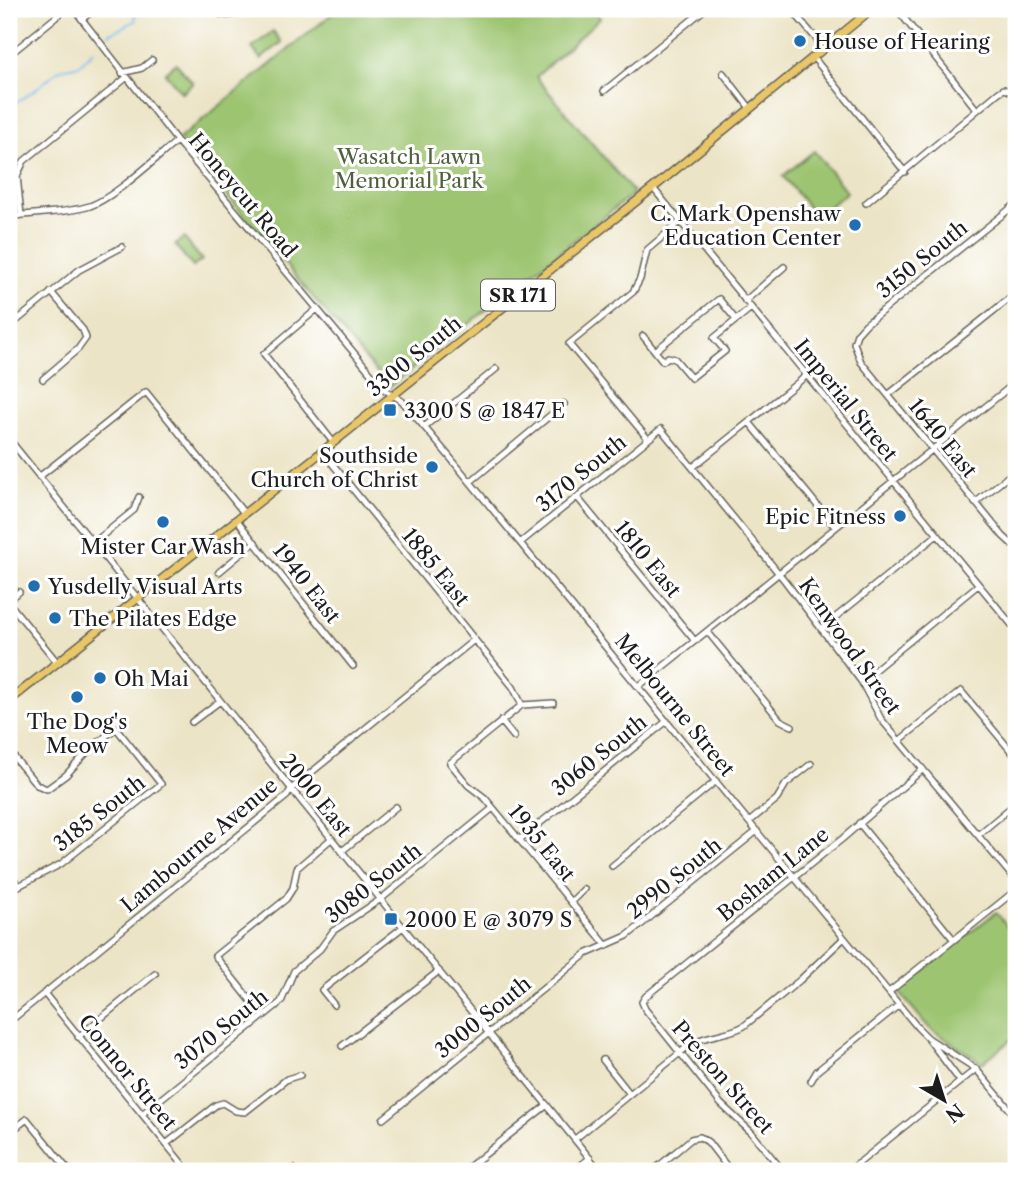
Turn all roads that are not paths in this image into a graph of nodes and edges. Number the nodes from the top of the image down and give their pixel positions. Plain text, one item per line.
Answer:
1 (66, 9) edge
2 (74, 9) edge
3 (95, 9) edge
4 (209, 9) edge
5 (247, 9) edge
6 (705, 9) edge
7 (791, 9) edge
8 (872, 9) edge
9 (897, 9) edge
10 (1012, 9) edge
11 (1016, 15) edge
12 (82, 19) junction
13 (824, 48) junction
14 (9, 55) edge
15 (813, 57) junction
16 (152, 60) dead end
17 (723, 74) dead end
18 (124, 75) junction
19 (604, 91) dead end
20 (1016, 93) edge
21 (750, 108) junction
22 (977, 110) junction
23 (177, 141) junction
24 (905, 172) junction
25 (653, 188) junction
26 (866, 203) dead end
27 (1016, 204) edge
28 (21, 215) junction
29 (9, 217) edge
30 (680, 222) junction
31 (122, 247) dead end
32 (784, 267) dead end
33 (51, 292) junction
34 (1016, 293) edge
35 (745, 300) junction
36 (751, 308) junction
37 (317, 309) junction
38 (736, 320) junction
39 (9, 327) edge
40 (643, 336) dead end
41 (854, 343) joint
42 (655, 351) junction
43 (496, 369) dead end
44 (806, 376) junction
45 (43, 379) dead end
46 (1016, 382) edge
47 (888, 395) junction
48 (393, 396) junction
49 (564, 404) dead end
50 (749, 422) junction
51 (424, 427) junction
52 (661, 429) joint
53 (9, 439) edge
54 (648, 439) junction
55 (333, 442) junction
56 (932, 449) junction
57 (322, 451) junction
58 (693, 467) junction
59 (1016, 470) edge
60 (39, 477) junction
61 (892, 481) junction
62 (470, 482) junction
63 (577, 496) junction
64 (139, 497) dead end
65 (975, 503) junction
66 (244, 513) junction
67 (236, 519) junction
68 (835, 527) junction
69 (937, 535) junction
70 (255, 542) junction
71 (520, 543) junction
72 (92, 544) junction
73 (1016, 548) edge
74 (219, 572) dead end
75 (779, 573) junction
76 (978, 585) junction
77 (19, 592) dead end
78 (136, 598) junction
79 (9, 602) edge
80 (821, 629) junction
81 (1016, 630) edge
82 (707, 631) junction
83 (474, 640) junction
84 (695, 641) junction
85 (57, 663) junction
86 (353, 666) dead end
87 (861, 681) junction
88 (639, 687) junction
89 (9, 701) edge
90 (220, 701) junction
91 (553, 703) dead end
92 (522, 705) junction
93 (501, 721) junction
94 (667, 721) junction
95 (192, 722) dead end
96 (792, 726) dead end
97 (514, 737) dead end
98 (899, 741) junction
99 (9, 751) edge
100 (1016, 757) edge
101 (811, 764) dead end
102 (923, 769) junction
103 (716, 780) junction
104 (291, 789) junction
105 (1016, 803) edge
106 (396, 807) dead end
107 (494, 808) junction
108 (749, 822) junction
109 (859, 823) junction
110 (757, 831) junction
111 (978, 835) junction
112 (331, 839) junction
113 (519, 840) junction
114 (342, 851) junction
115 (612, 866) dead end
116 (9, 873) edge
117 (794, 877) junction
118 (1016, 881) edge
119 (18, 885) junction
120 (584, 889) dead end
121 (1016, 890) edge
122 (9, 891) edge
123 (381, 900) junction
124 (571, 902) junction
125 (403, 927) junction
126 (844, 938) junction
127 (954, 940) junction
128 (607, 946) junction
129 (439, 971) junction
130 (155, 974) dead end
131 (889, 992) junction
132 (44, 993) junction
133 (286, 995) joint
134 (642, 1002) joint
135 (334, 1005) dead end
136 (899, 1005) junction
137 (264, 1016) junction
138 (9, 1022) edge
139 (488, 1032) junction
140 (78, 1037) junction
141 (928, 1038) junction
142 (342, 1046) dead end
143 (680, 1053) junction
144 (603, 1060) dead end
145 (975, 1069) junction
146 (300, 1075) dead end
147 (810, 1081) dead end
148 (960, 1081) junction
149 (630, 1094) junction
150 (547, 1105) junction
151 (142, 1114) junction
152 (1016, 1117) edge
153 (383, 1119) dead end
154 (9, 1133) edge
155 (575, 1139) junction
156 (166, 1144) junction
157 (590, 1158) junction
158 (728, 1168) dead end
159 (69, 1171) edge
160 (188, 1171) edge
161 (464, 1171) edge
162 (573, 1171) edge
163 (600, 1171) edge
164 (653, 1171) edge
165 (783, 1171) edge
166 (849, 1171) edge

1 - 14 street
2 - 12 street, Honeycut Road
3 - 12 street
4 - 5 street
6 - 19 street
7 - 13 street
8 - 13 main road, 3300 South / SR 171
9 - 22 street
10 - 11 street
12 - 18 street, Honeycut Road
13 - 15 main road, 3300 South / SR 171
15 - 21 main road, 3300 South / SR 171
15 - 24 street
16 - 18 street
17 - 21 street
18 - 23 street, Honeycut Road
18 - 28 street
20 - 22 street
21 - 25 main road, 3300 South / SR 171
22 - 24 street
23 - 28 street
23 - 37 street, Honeycut Road
24 - 26 street
25 - 30 street, Imperial Street
25 - 48 main road, 3300 South / SR 171
27 - 41 street, 3150 South
28 - 29 street
30 - 35 street, Imperial Street
30 - 54 street
31 - 33 street
32 - 35 street
33 - 39 street
33 - 45 street
34 - 47 street
35 - 36 street, Imperial Street
36 - 38 street
36 - 44 street, Imperial Street
37 - 48 street, Honeycut Road
37 - 55 street
38 - 42 street
38 - 42 street
40 - 42 street
41 - 47 street, 1640 East
43 - 51 street
44 - 50 street
44 - 61 street, Imperial Street
46 - 56 street
47 - 56 street, 1640 East
48 - 51 street, Melbourne Street
48 - 55 main road, 3300 South / SR 171
49 - 62 street
50 - 58 street
50 - 68 street
51 - 62 street, Melbourne Street
52 - 54 street, 3170 South
52 - 58 street, Kenwood Street
53 - 60 street, 2000 East
54 - 63 street, 3170 South
55 - 57 main road, 3300 South / SR 171
56 - 61 street
56 - 65 street, 1640 East
57 - 66 main road, 3300 South / SR 171
57 - 83 street, 1885 East
58 - 75 street, Kenwood Street
59 - 65 street
60 - 66 street
60 - 72 street, 2000 East
61 - 68 street
61 - 69 street, Imperial Street
62 - 71 street, Melbourne Street
63 - 71 street, 3170 South
63 - 84 street, 1810 East
64 - 72 street
65 - 73 street, 1640 East
66 - 67 main road, 3300 South / SR 171
67 - 70 street, 1940 East
67 - 78 main road, 3300 South / SR 171
68 - 75 street
69 - 76 street, Imperial Street
69 - 80 street
70 - 74 street
70 - 86 street, 1940 East
71 - 88 street, Melbourne Street
72 - 78 street, 2000 East
75 - 80 street, Kenwood Street
75 - 82 street
76 - 81 street, Imperial Street
76 - 87 street
77 - 79 street
78 - 85 main road, 3300 South / SR 171
78 - 90 street, 2000 East
79 - 85 street
80 - 87 street, Kenwood Street
82 - 84 street
82 - 96 street
83 - 92 street, 1885 East
83 - 104 street, Lambourne Avenue
84 - 88 street
85 - 89 main road, 3300 South / SR 171
87 - 98 street, Kenwood Street
88 - 94 street, Melbourne Street
90 - 95 street
90 - 104 street, 2000 East
91 - 92 street
92 - 93 street
93 - 97 street
93 - 107 street, 1935 East
94 - 103 street, Melbourne Street
94 - 113 street, 3060 South
98 - 100 street
98 - 102 street, Kenwood Street
99 - 119 street, 3185 South
101 - 108 street
102 - 109 street, Bosham Lane
102 - 111 street, Kenwood Street
103 - 108 street, Melbourne Street
103 - 115 street
104 - 112 street, 2000 East
104 - 132 street, Lambourne Avenue
105 - 111 street
106 - 114 street
107 - 113 street, 1935 East
107 - 123 street, 3080 South
108 - 110 street, Melbourne Street
109 - 117 street, Bosham Lane
109 - 127 street
110 - 117 street, Melbourne Street
110 - 128 street, 2990 South
111 - 118 street, Kenwood Street
112 - 114 street, 2000 East
112 - 137 street
113 - 124 street, 1935 East
114 - 123 street, 2000 East
116 - 119 street
117 - 126 street, Melbourne Street
117 - 134 street, Bosham Lane
119 - 122 street, 3185 South
120 - 124 street
121 - 127 street
123 - 125 street, 2000 East
123 - 133 street, 3080 South
124 - 128 street, 1935 East
125 - 129 street, 2000 East
125 - 135 street
126 - 131 street, Melbourne Street
126 - 143 street
127 - 131 street
128 - 139 street, 3000 South
129 - 139 street, 2000 East
129 - 142 street
130 - 140 street
131 - 136 street, Melbourne Street
132 - 138 street, Lambourne Avenue
132 - 140 street, Connor Street
133 - 137 street, 3070 South
134 - 143 street, Preston Street
136 - 141 street, Melbourne Street
136 - 147 street
137 - 151 street, 3070 South
139 - 150 street, 2000 East
139 - 153 street, 3000 South
140 - 151 street, Connor Street
141 - 145 street, Melbourne Street
141 - 148 street, Melbourne Street
143 - 149 street
143 - 165 street, Preston Street
144 - 149 street
145 - 148 street
145 - 152 street, Melbourne Street
146 - 156 street
148 - 166 street
149 - 155 street
150 - 155 street, 2000 East
150 - 161 street
151 - 156 street, Connor Street
154 - 159 street
155 - 157 street, 2000 East
156 - 160 street, Connor Street
157 - 162 street
157 - 163 street, 2000 East
158 - 164 street

